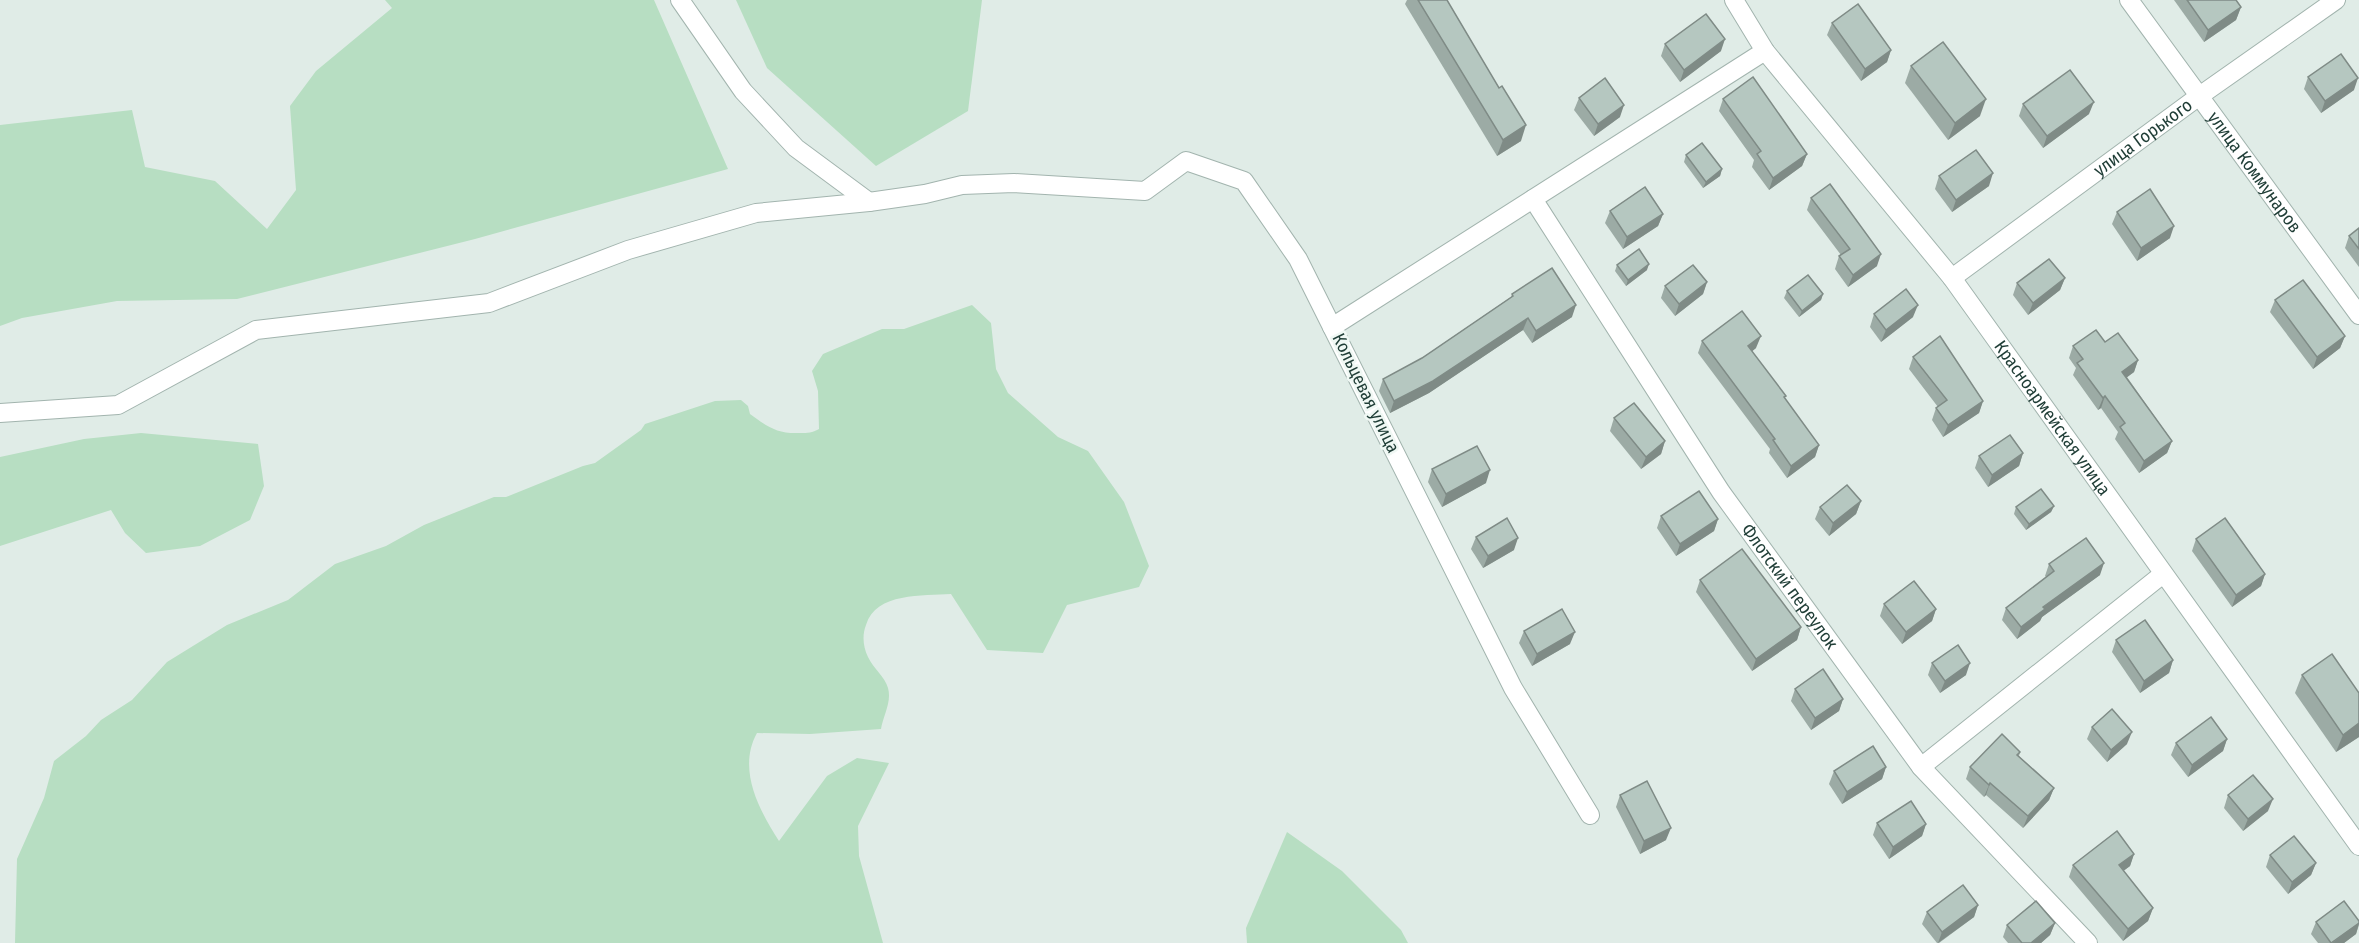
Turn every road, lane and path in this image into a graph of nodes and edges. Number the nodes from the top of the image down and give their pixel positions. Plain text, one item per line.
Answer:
1 (680, 0) edge
2 (1734, 0) edge
3 (2129, 0) edge
4 (2336, 0) edge
5 (1765, 51) junction
6 (2198, 97) junction
7 (1533, 199) junction
8 (869, 202) junction
9 (1952, 278) junction
10 (2359, 315) edge
11 (1332, 327) junction
12 (0, 413) edge
13 (2163, 574) junction
14 (1921, 767) junction
15 (1590, 815) dead end
16 (2359, 846) edge
17 (2088, 943) edge

1 - 8 street
2 - 5 street, Красноармейская улица
3 - 6 street, улица Коммунаров
4 - 6 street, улица Горького
5 - 7 street, Кольцевая улица
5 - 9 street, Красноармейская улица
6 - 9 street, улица Горького
6 - 10 street, улица Коммунаров
7 - 11 street, Кольцевая улица
7 - 14 street, Флотский переулок
8 - 11 street
8 - 12 street
9 - 13 street, Красноармейская улица
11 - 15 street, Кольцевая улица
13 - 14 street
13 - 16 street, Красноармейская улица
14 - 17 street, Флотский переулок

